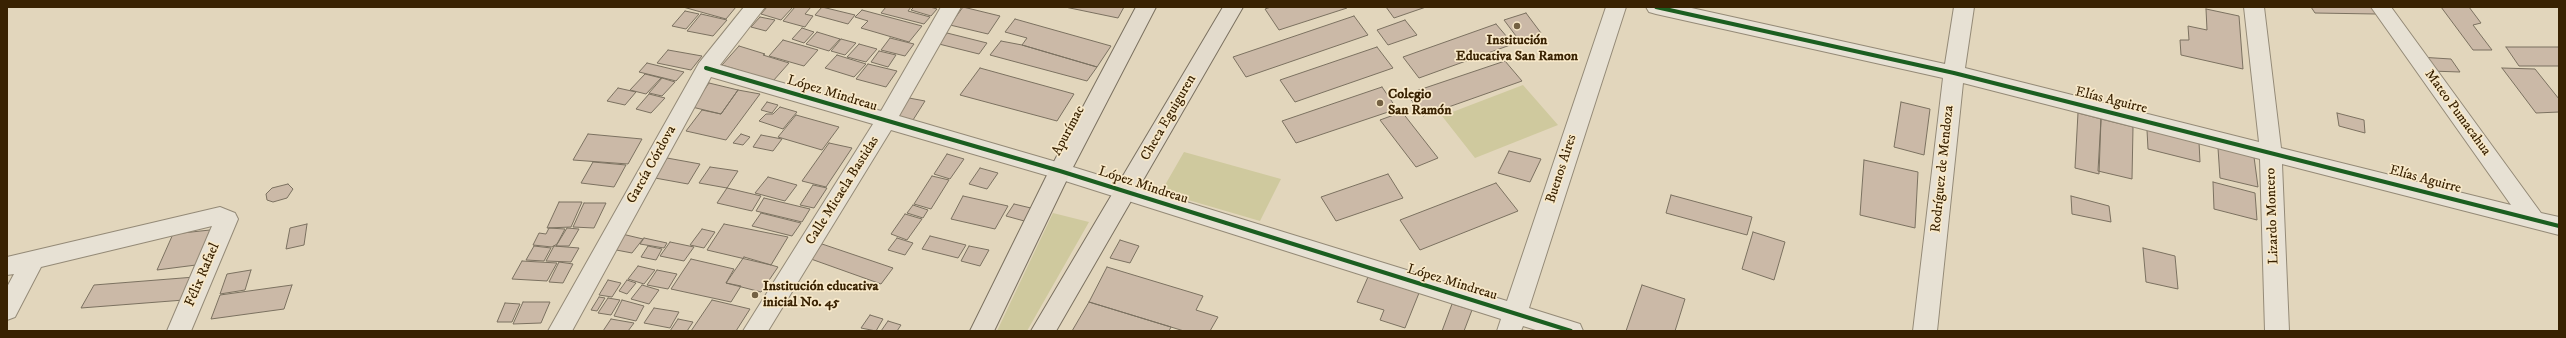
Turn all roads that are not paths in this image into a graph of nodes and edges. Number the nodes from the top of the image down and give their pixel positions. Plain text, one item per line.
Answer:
1 (755, 7) edge
2 (951, 7) edge
3 (1146, 7) edge
4 (1233, 7) edge
5 (1616, 7) edge
6 (1656, 7) edge
7 (1964, 7) edge
8 (2254, 7) edge
9 (2380, 7) edge
10 (706, 68) junction
11 (1954, 73) junction
12 (885, 122) junction
13 (2271, 151) junction
14 (1060, 171) junction
15 (1126, 192) junction
16 (2534, 220) junction
17 (2559, 226) edge
18 (34, 259) junction
19 (7, 266) edge
20 (7, 310) edge
21 (1511, 323) edge
22 (179, 331) edge
23 (560, 331) edge
24 (756, 331) edge
25 (982, 331) edge
26 (1042, 331) edge
27 (1571, 331) edge
28 (1925, 331) edge
29 (2277, 331) edge

1 - 10 street, García Córdova
2 - 12 street, Calle Micaela Bastidas
3 - 14 main road, Apurímac
4 - 15 main road, Checa Eguiguren
5 - 21 street, Buenos Aires
6 - 11 street, Elías Aguirre
7 - 11 street, Rodríguez de Mendoza
8 - 13 street, Lizardo Montero
9 - 16 street, Mateo Pumacahua
10 - 12 street, López Mindreau
10 - 23 street, García Córdova
11 - 13 street, Elías Aguirre
11 - 28 street, Rodríguez de Mendoza
12 - 14 street, López Mindreau
12 - 24 street, Calle Micaela Bastidas
13 - 16 street, Elías Aguirre
13 - 29 street, Lizardo Montero
14 - 15 street, López Mindreau
14 - 25 main road, Apurímac
15 - 21 street, López Mindreau
15 - 26 main road, Checa Eguiguren
16 - 17 street, Elías Aguirre
18 - 19 street
18 - 20 street
18 - 22 street, Félix Rafael
21 - 27 street, López Mindreau

